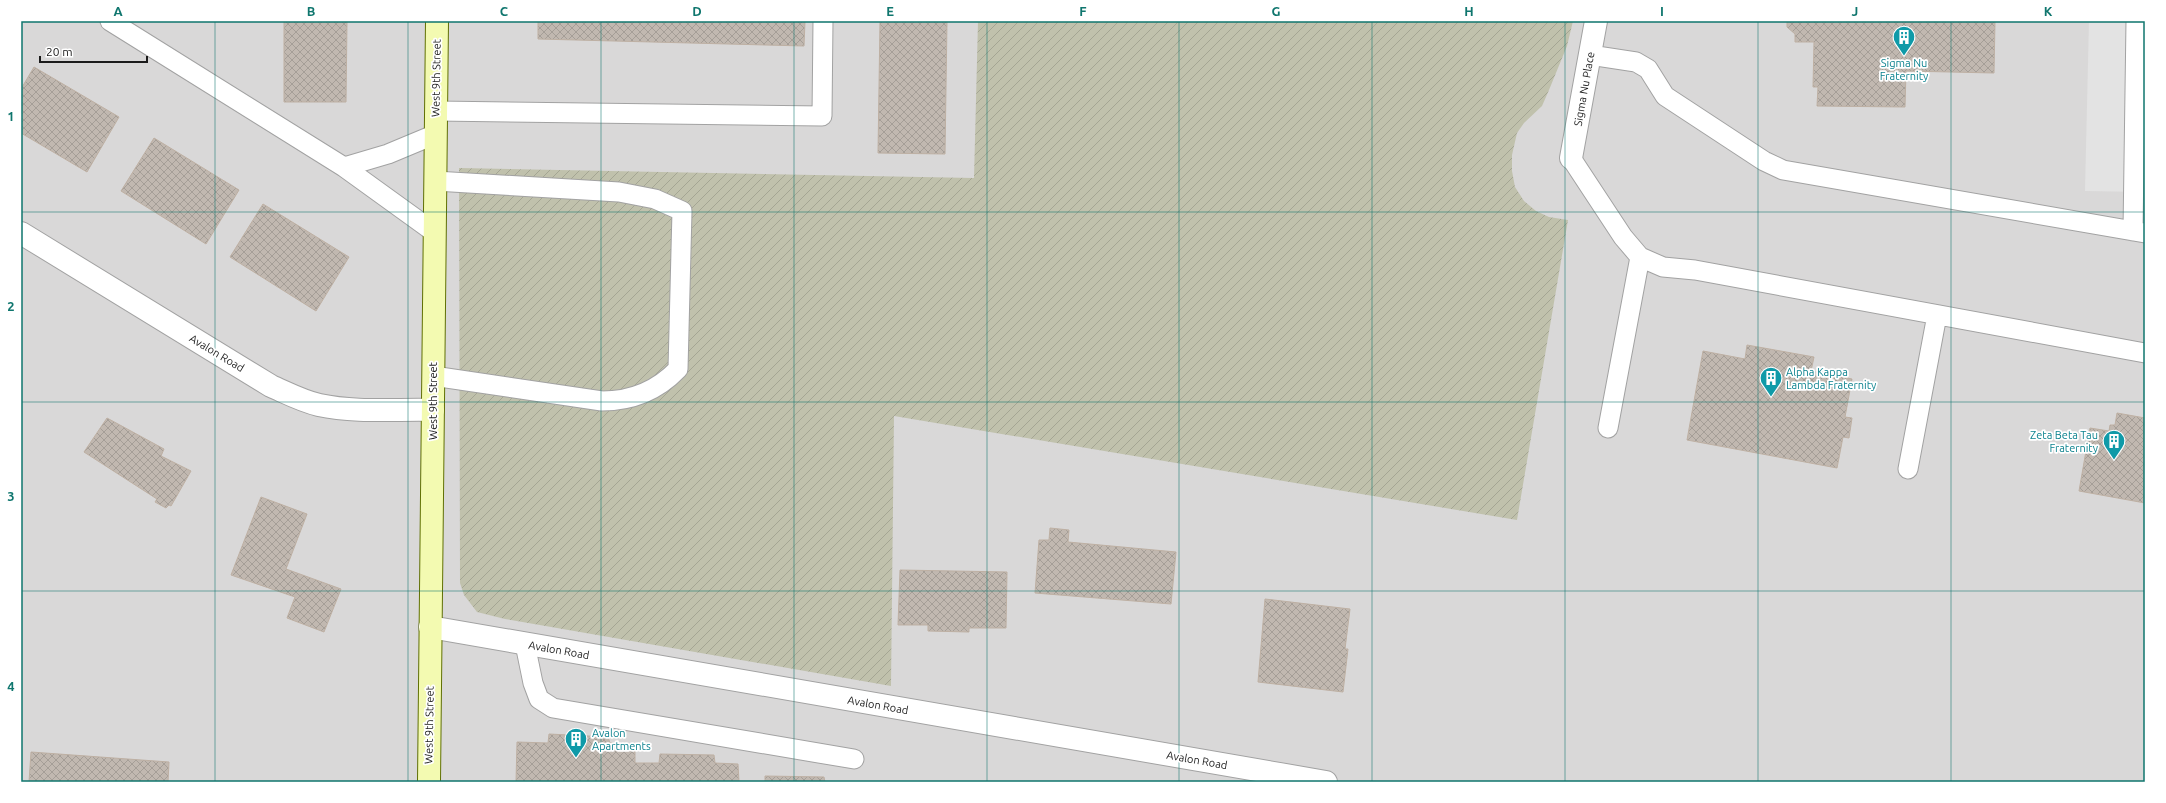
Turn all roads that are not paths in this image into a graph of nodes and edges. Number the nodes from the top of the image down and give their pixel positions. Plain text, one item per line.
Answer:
1 (110, 21) edge
2 (437, 21) edge
3 (823, 21) edge
4 (1596, 21) edge
5 (2136, 21) edge
6 (1590, 55) junction
7 (436, 111) junction
8 (436, 134) junction
9 (1571, 158) joint
10 (344, 167) junction
11 (435, 181) junction
12 (434, 232) junction
13 (2139, 232) edge
14 (21, 233) edge
15 (1640, 257) junction
16 (1937, 315) junction
17 (2145, 353) edge
18 (433, 376) junction
19 (433, 410) junction
20 (1608, 428) dead end
21 (1908, 469) dead end
22 (430, 627) junction
23 (525, 644) junction
24 (854, 759) dead end
25 (429, 782) edge
26 (1326, 782) edge

1 - 10 lane
2 - 7 main road, West 9th Street
3 - 7 lane
4 - 6 street, Sigma Nu Place
5 - 13 lane
6 - 9 street, Sigma Nu Place
6 - 13 lane
7 - 8 main road, West 9th Street
8 - 10 lane
8 - 11 main road, West 9th Street
9 - 15 lane
10 - 12 lane
11 - 12 main road, West 9th Street
11 - 18 lane
12 - 18 main road, West 9th Street
14 - 19 street, Avalon Road
15 - 16 lane
15 - 20 lane
16 - 17 lane
16 - 21 lane
18 - 19 main road, West 9th Street
19 - 22 main road, West 9th Street
22 - 23 street, Avalon Road
22 - 25 main road, West 9th Street
23 - 24 lane
23 - 26 street, Avalon Road

